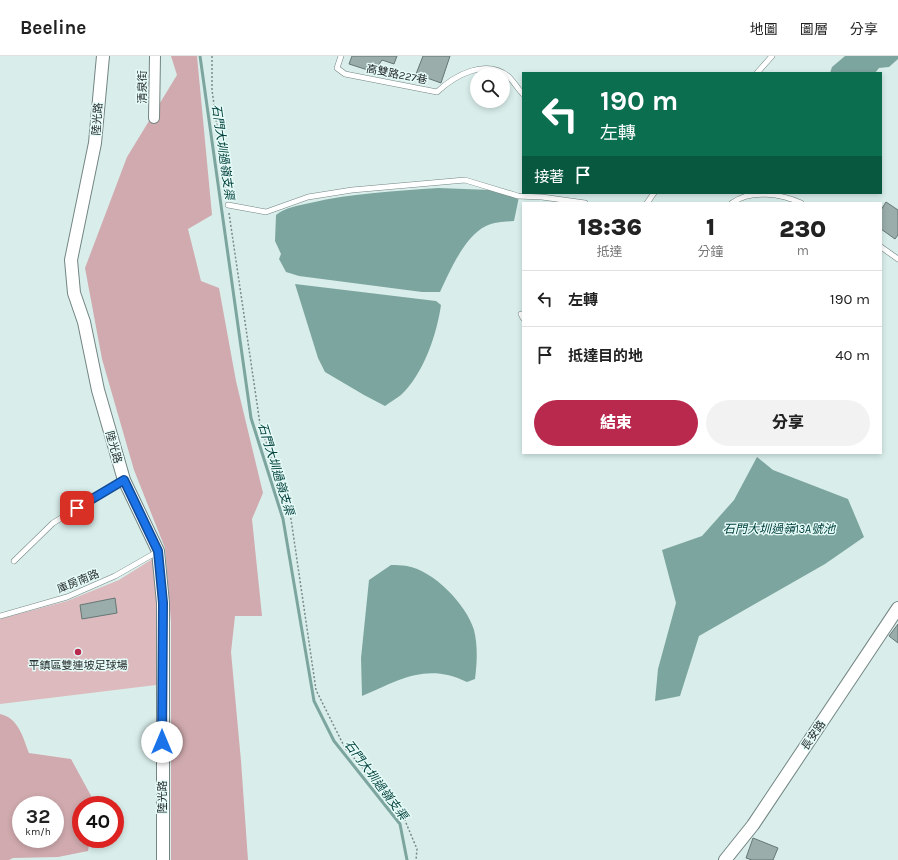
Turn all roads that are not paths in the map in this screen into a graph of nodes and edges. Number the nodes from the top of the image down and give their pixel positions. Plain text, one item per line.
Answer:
1 (103, 56) edge
2 (155, 56) edge
3 (341, 56) edge
4 (772, 56) edge
5 (758, 72) edge
6 (522, 93) edge
7 (154, 118) dead end
8 (754, 194) edge
9 (754, 194) edge
10 (579, 202) edge
11 (734, 202) edge
12 (797, 202) edge
13 (228, 206) road end
14 (882, 248) edge
15 (898, 259) edge
16 (124, 480) junction
17 (158, 551) junction
18 (14, 561) dead end
19 (898, 608) edge
20 (0, 616) edge
21 (163, 860) edge
22 (725, 860) edge

1 - 16 street, 陸光路
2 - 7 street, 清泉街
3 - 6 lane, 高雙路227巷
4 - 5 lane
8 - 12 lane
9 - 11 lane
10 - 13 lane
14 - 15 lane
16 - 17 street, 陸光路
16 - 18 lane
17 - 20 lane, 庫房南路
17 - 21 street, 陸光路
19 - 22 street, 長安路

